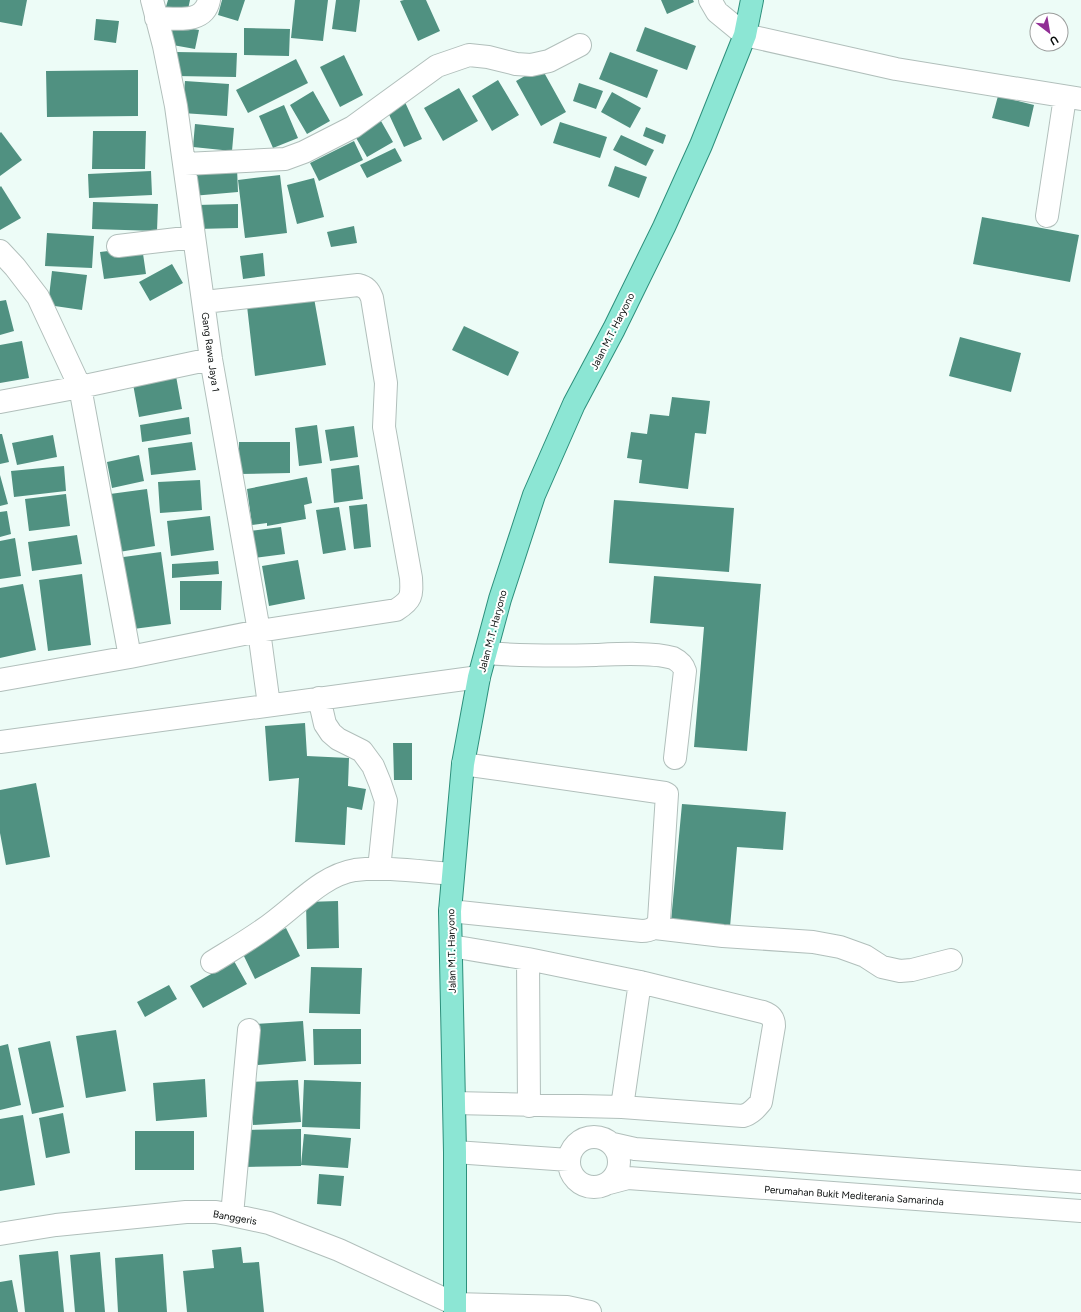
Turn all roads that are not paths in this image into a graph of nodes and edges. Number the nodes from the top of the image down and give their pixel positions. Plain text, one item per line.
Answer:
1 (209, 0) edge
2 (710, 0) edge
3 (752, 0) edge
4 (154, 9) edge
5 (745, 35) junction
6 (580, 45) dead end
7 (1073, 98) edge
8 (185, 164) junction
9 (1047, 216) dead end
10 (194, 237) junction
11 (118, 246) dead end
12 (0, 251) edge
13 (204, 302) junction
14 (211, 359) junction
15 (80, 387) junction
16 (0, 402) edge
17 (259, 631) junction
18 (486, 653) junction
19 (130, 657) junction
20 (479, 677) junction
21 (0, 680) edge
22 (319, 698) junction
23 (269, 705) junction
24 (0, 742) edge
25 (675, 758) dead end
26 (463, 764) junction
27 (379, 869) junction
28 (453, 874) junction
29 (450, 911) junction
30 (655, 928) junction
31 (451, 946) junction
32 (528, 959) junction
33 (951, 960) dead end
34 (212, 962) dead end
35 (640, 982) junction
36 (249, 1030) dead end
37 (454, 1103) junction
38 (529, 1106) junction
39 (622, 1107) junction
40 (613, 1144) junction
41 (455, 1152) junction
42 (569, 1160) junction
43 (618, 1180) junction
44 (1081, 1182) edge
45 (1081, 1211) edge
46 (232, 1215) junction
47 (0, 1234) edge
48 (455, 1308) edge
49 (590, 1312) edge

1 - 4 street
2 - 5 street
3 - 5 main road, Jalan M.T. Haryono
4 - 8 street, Gang Rawa Jaya 1
5 - 7 street
5 - 18 main road, Jalan M.T. Haryono
6 - 8 street
7 - 9 street
8 - 10 street, Gang Rawa Jaya 1
10 - 11 street
10 - 13 street, Gang Rawa Jaya 1
12 - 15 street
13 - 14 street, Gang Rawa Jaya 1
13 - 17 street
14 - 15 street
14 - 17 street, Gang Rawa Jaya 1
15 - 16 street
15 - 19 street
17 - 19 street
17 - 23 street, Gang Rawa Jaya 1
18 - 20 main road, Jalan M.T. Haryono
18 - 25 street
19 - 21 street
20 - 22 street
20 - 26 main road, Jalan M.T. Haryono
22 - 23 street
22 - 27 street
23 - 24 street
26 - 28 main road, Jalan M.T. Haryono
26 - 30 street
27 - 28 street
27 - 34 street
28 - 29 main road, Jalan M.T. Haryono
29 - 30 street
29 - 31 main road, Jalan M.T. Haryono
30 - 33 street
31 - 32 street
31 - 37 main road, Jalan M.T. Haryono
32 - 35 street
32 - 38 street
35 - 39 street
35 - 39 street
36 - 46 street
37 - 38 street
37 - 41 main road, Jalan M.T. Haryono
38 - 39 street
40 - 42 street
40 - 43 street
40 - 44 street
41 - 42 street
41 - 48 main road, Jalan M.T. Haryono
42 - 43 street, Perumahan Bukit Mediterania Samarinda
43 - 45 street, Perumahan Bukit Mediterania Samarinda
46 - 47 street, Banggeris
46 - 48 street, Banggeris
48 - 49 street

